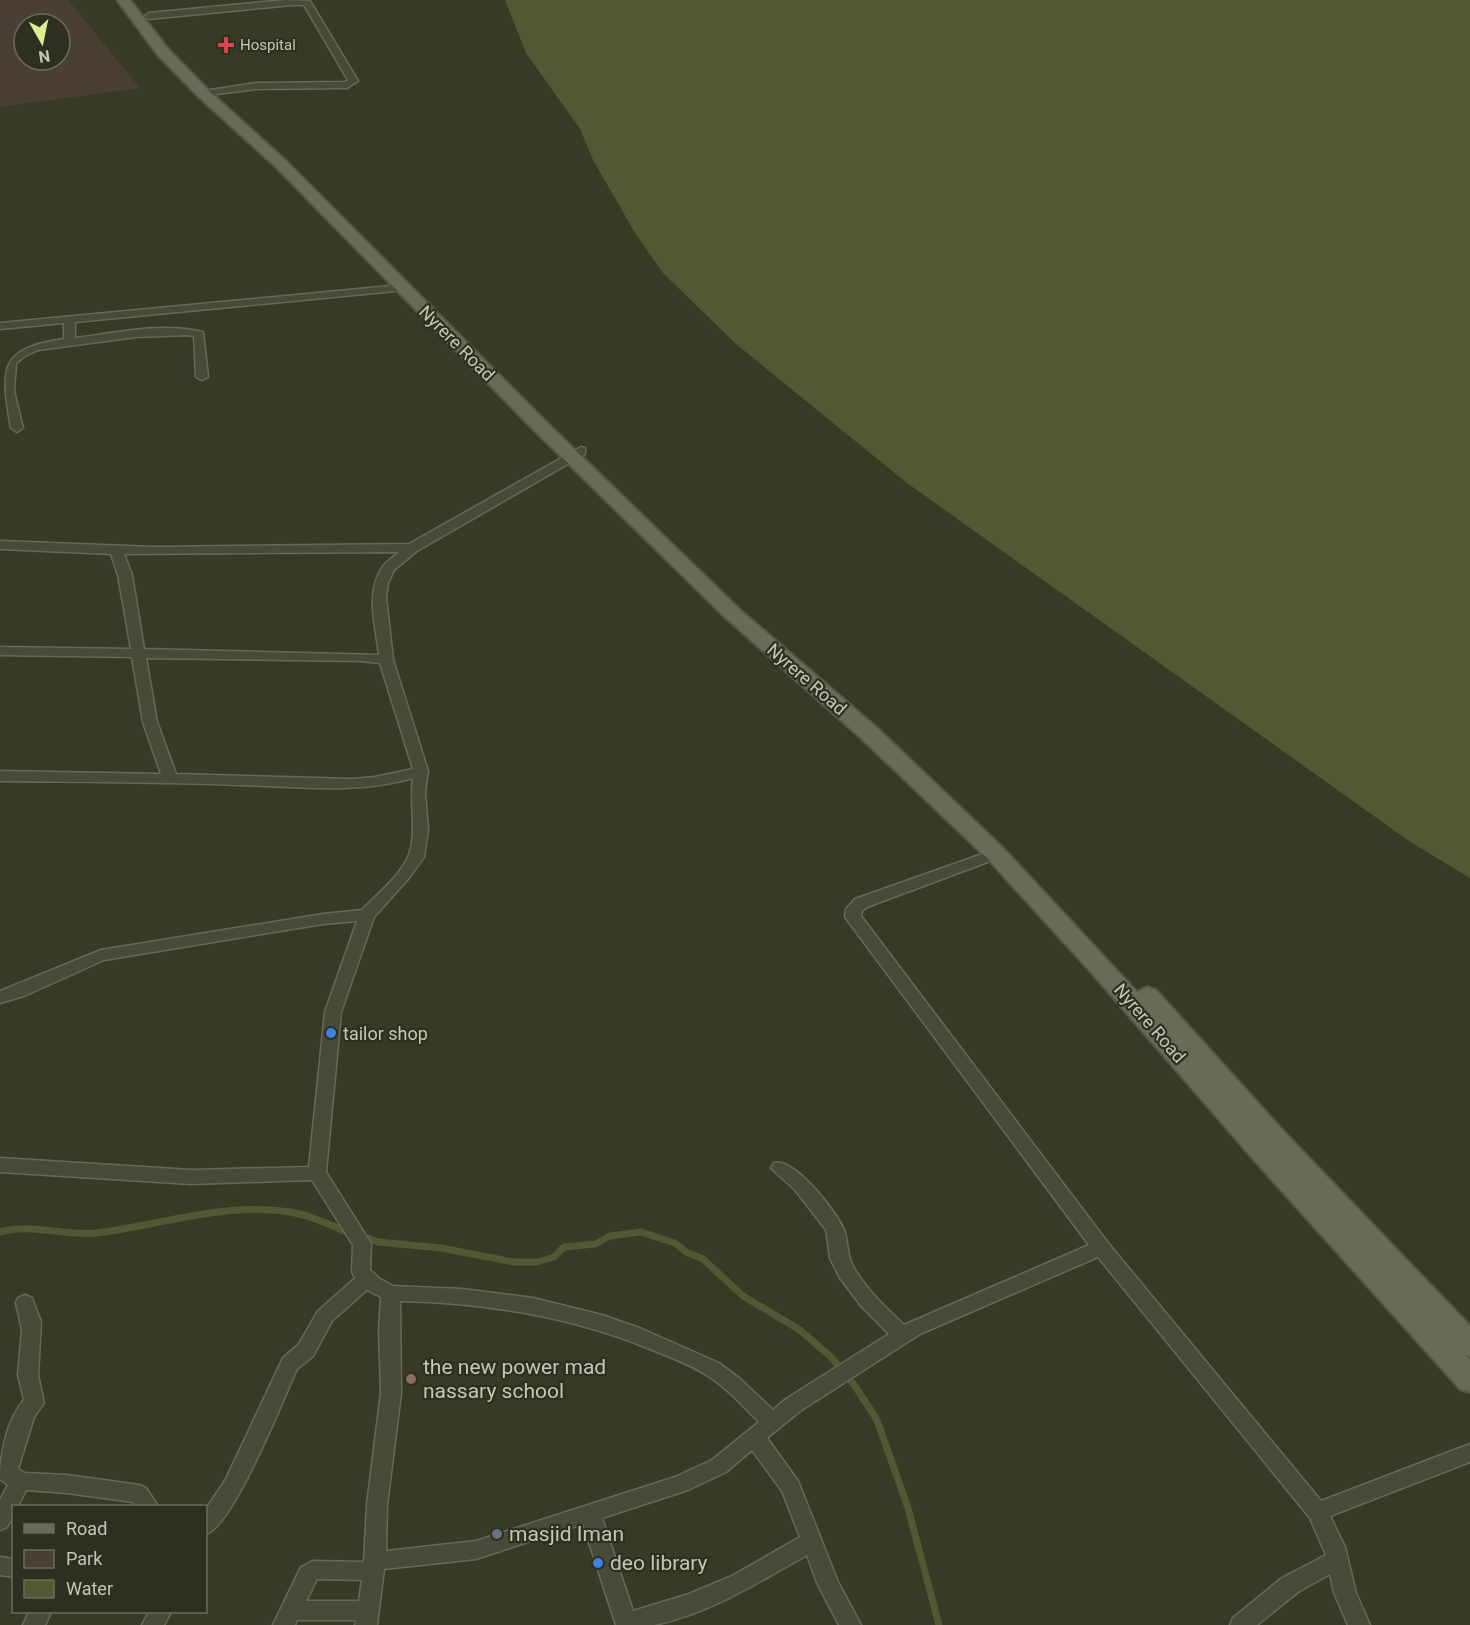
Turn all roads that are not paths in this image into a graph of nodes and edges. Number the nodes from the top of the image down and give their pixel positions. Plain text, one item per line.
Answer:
1 (123, 0) edge
2 (137, 0) edge
3 (149, 16) junction
4 (210, 93) junction
5 (401, 288) junction
6 (166, 311) junction
7 (70, 319) junction
8 (0, 326) edge
9 (166, 333) junction
10 (69, 342) junction
11 (202, 376) dead end
12 (17, 428) dead end
13 (576, 454) junction
14 (0, 545) edge
15 (412, 548) junction
16 (116, 549) junction
17 (0, 651) edge
18 (140, 654) junction
19 (386, 660) junction
20 (421, 771) junction
21 (0, 776) edge
22 (171, 780) junction
23 (996, 854) junction
24 (368, 915) junction
25 (0, 997) edge
26 (0, 1165) edge
27 (780, 1168) dead end
28 (317, 1173) junction
29 (1101, 1248) junction
30 (368, 1279) junction
31 (391, 1293) junction
32 (25, 1303) dead end
33 (903, 1335) junction
34 (1470, 1344) edge
35 (1470, 1380) edge
36 (772, 1422) junction
37 (754, 1437) junction
38 (1470, 1454) edge
39 (9, 1476) edge
40 (147, 1505) edge
41 (1317, 1512) junction
42 (590, 1513) junction
43 (0, 1521) edge
44 (207, 1524) edge
45 (812, 1541) junction
46 (1338, 1559) junction
47 (374, 1566) junction
48 (288, 1617) edge
49 (367, 1618) edge
50 (627, 1624) edge
51 (850, 1625) edge
52 (1241, 1625) edge
53 (1359, 1625) edge

1 - 4 main road, Nyrere Road
2 - 3 main road, Nyrere Road
3 - 4 main road, Nyrere Road
3 - 4 street
4 - 5 main road, Nyrere Road
4 - 13 main road, Nyrere Road
5 - 6 street
5 - 13 main road, Nyrere Road
6 - 7 street
6 - 9 street
7 - 8 street
7 - 10 street
9 - 10 street
9 - 11 street
10 - 12 street
13 - 15 street
13 - 23 main road, Nyrere Road
13 - 34 main road, Nyrere Road
14 - 16 street
15 - 16 street
15 - 19 street
16 - 18 street
17 - 18 street
18 - 19 street
18 - 22 street
19 - 20 street
20 - 22 street
20 - 24 street
21 - 22 street
23 - 29 street
23 - 35 main road, Nyrere Road
24 - 25 street
24 - 28 street
26 - 28 street
27 - 33 street
28 - 30 street
29 - 33 street
29 - 41 street
30 - 31 street
30 - 44 street
31 - 36 street
31 - 47 street
32 - 39 street
33 - 36 street
36 - 37 street
37 - 42 street
37 - 45 street
38 - 41 street
39 - 40 street
39 - 43 street
41 - 46 street
42 - 47 street
42 - 50 street
45 - 50 street
45 - 51 street
46 - 52 street
46 - 53 street
47 - 48 street
47 - 49 street
48 - 49 street

